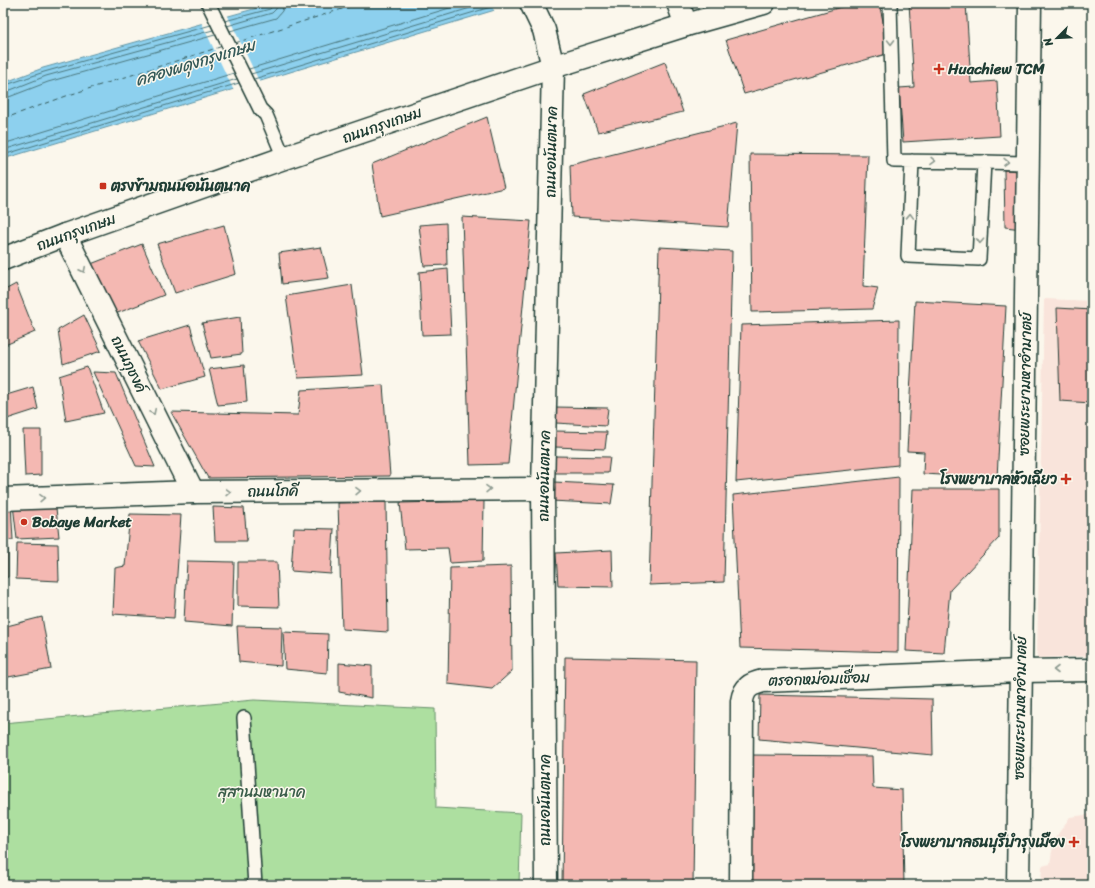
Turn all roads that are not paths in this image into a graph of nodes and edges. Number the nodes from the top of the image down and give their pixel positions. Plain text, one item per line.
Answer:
1 (208, 3) edge
2 (531, 3) edge
3 (678, 3) edge
4 (764, 3) edge
5 (890, 3) edge
6 (1030, 3) edge
7 (686, 25) junction
8 (554, 67) junction
9 (284, 158) junction
10 (912, 161) junction
11 (984, 162) junction
12 (1028, 162) junction
13 (65, 235) junction
14 (3, 259) edge
15 (543, 489) junction
16 (193, 492) junction
17 (3, 499) edge
18 (1092, 670) edge
19 (1020, 671) junction
20 (244, 718) dead end
21 (255, 885) edge
22 (546, 885) edge
23 (741, 885) edge
24 (1018, 885) edge

1 - 9 lane
2 - 8 street, ถนนอนันตนาค
3 - 7 street
4 - 7 street, ถนนกรุงเกษม
5 -> 10 lane
6 - 12 street, ซอยพระยามหาอำมาตย์
7 - 8 street, ถนนกรุงเกษม
8 - 9 street, ถนนกรุงเกษม
8 - 15 street, ถนนอนันตนาค
9 - 13 street, ถนนกรุงเกษม
10 -> 11 lane
11 -> 10 lane
11 -> 12 lane
12 - 19 street, ซอยพระยามหาอำมาตย์
13 - 14 street, ถนนกรุงเกษม
13 -> 16 street, ถนนภุชงค์
16 -> 15 street, ถนนโภคี
15 - 22 street, ถนนอนันตนาค
17 -> 16 street, ถนนโภคี
18 -> 19 street, ตรอกหม่อมเชื่อม
19 - 23 street, ตรอกหม่อมเชื่อม
19 - 24 street, ซอยพระยามหาอำมาตย์
20 - 21 lane

